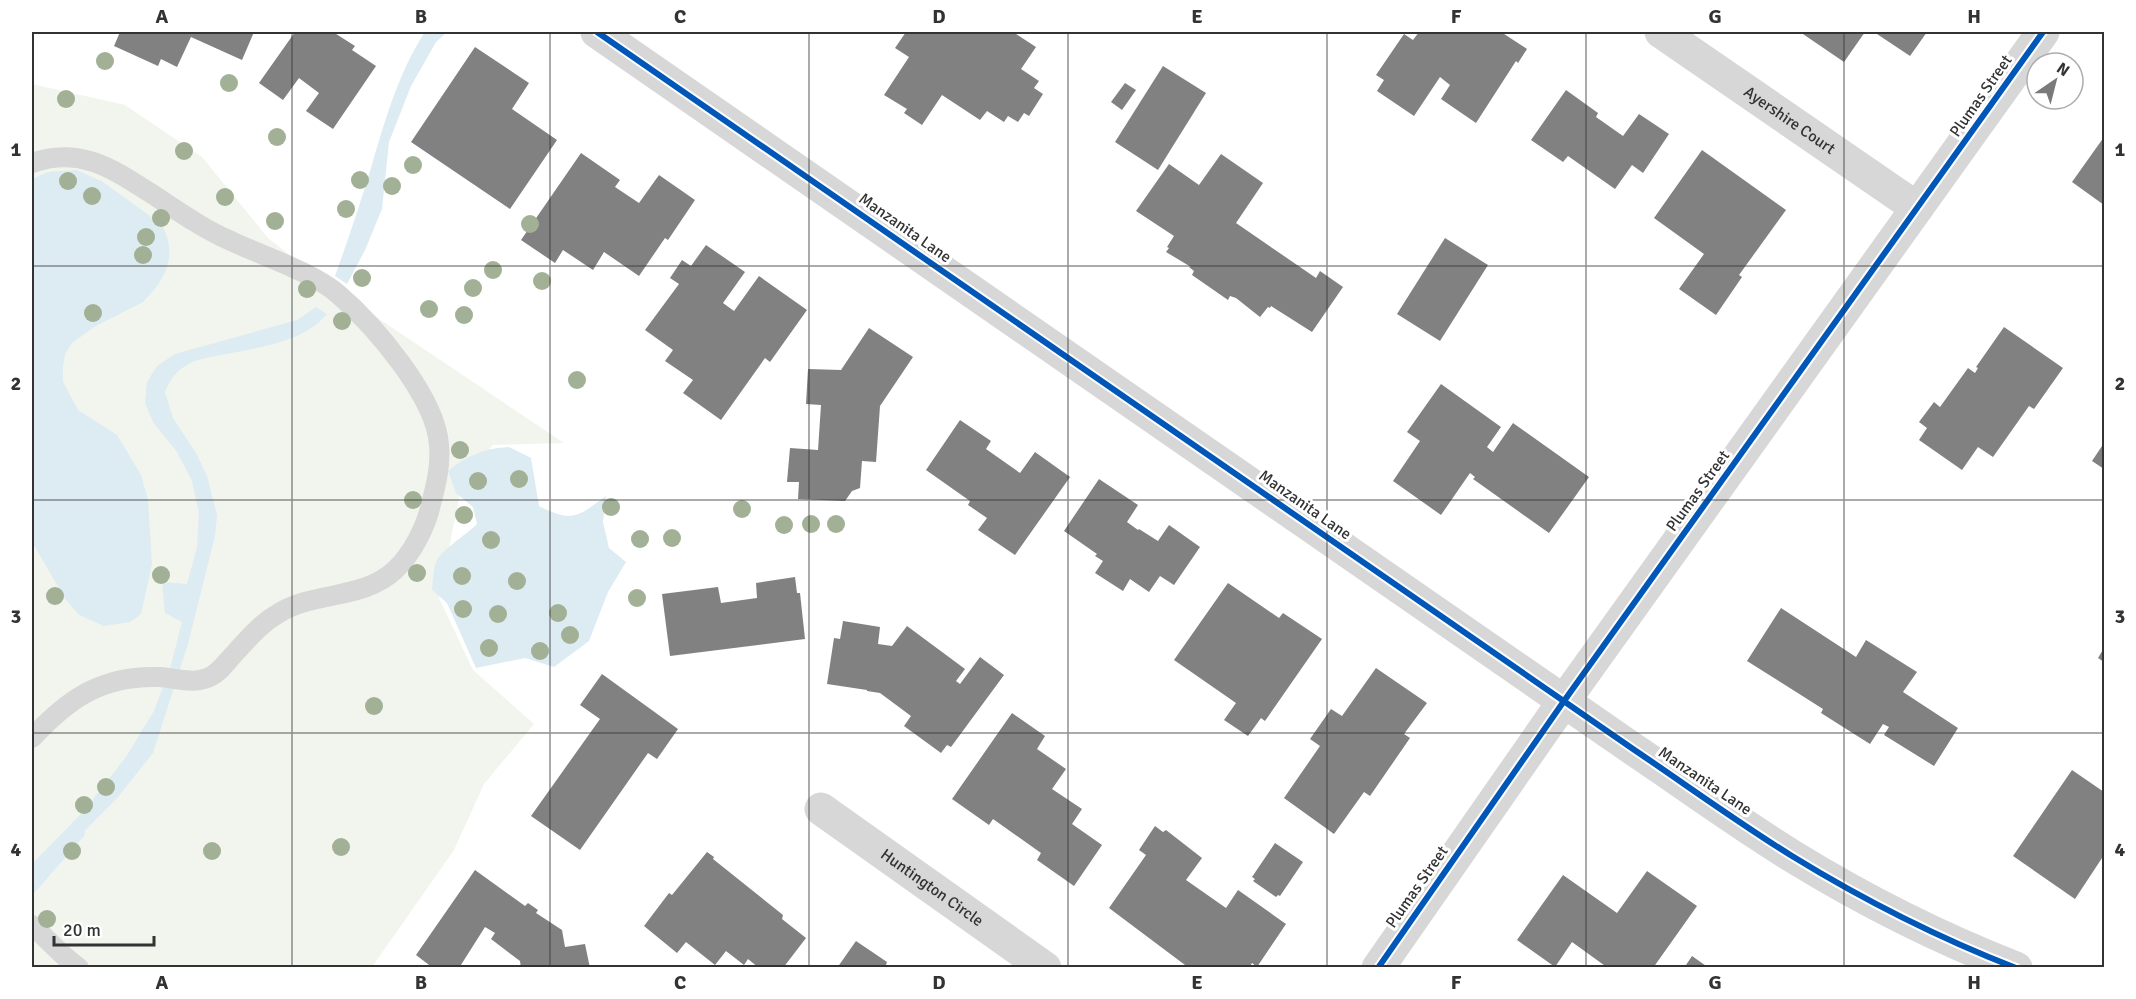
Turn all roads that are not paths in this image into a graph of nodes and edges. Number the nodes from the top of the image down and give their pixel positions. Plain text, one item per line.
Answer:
1 (597, 32) edge
2 (1661, 32) edge
3 (2043, 32) edge
4 (32, 163) edge
5 (1917, 208) junction
6 (1564, 701) junction
7 (32, 738) edge
8 (821, 809) dead end
9 (32, 925) edge
10 (79, 968) edge
11 (1045, 968) edge
12 (1378, 968) edge
13 (2016, 968) edge

1 - 6 street, Manzanita Lane
2 - 5 street, Ayershire Court
3 - 5 street, Plumas Street
4 - 7 lane
5 - 6 street, Plumas Street
6 - 12 street, Plumas Street
6 - 13 street, Manzanita Lane
8 - 11 street, Huntington Circle
9 - 10 lane

